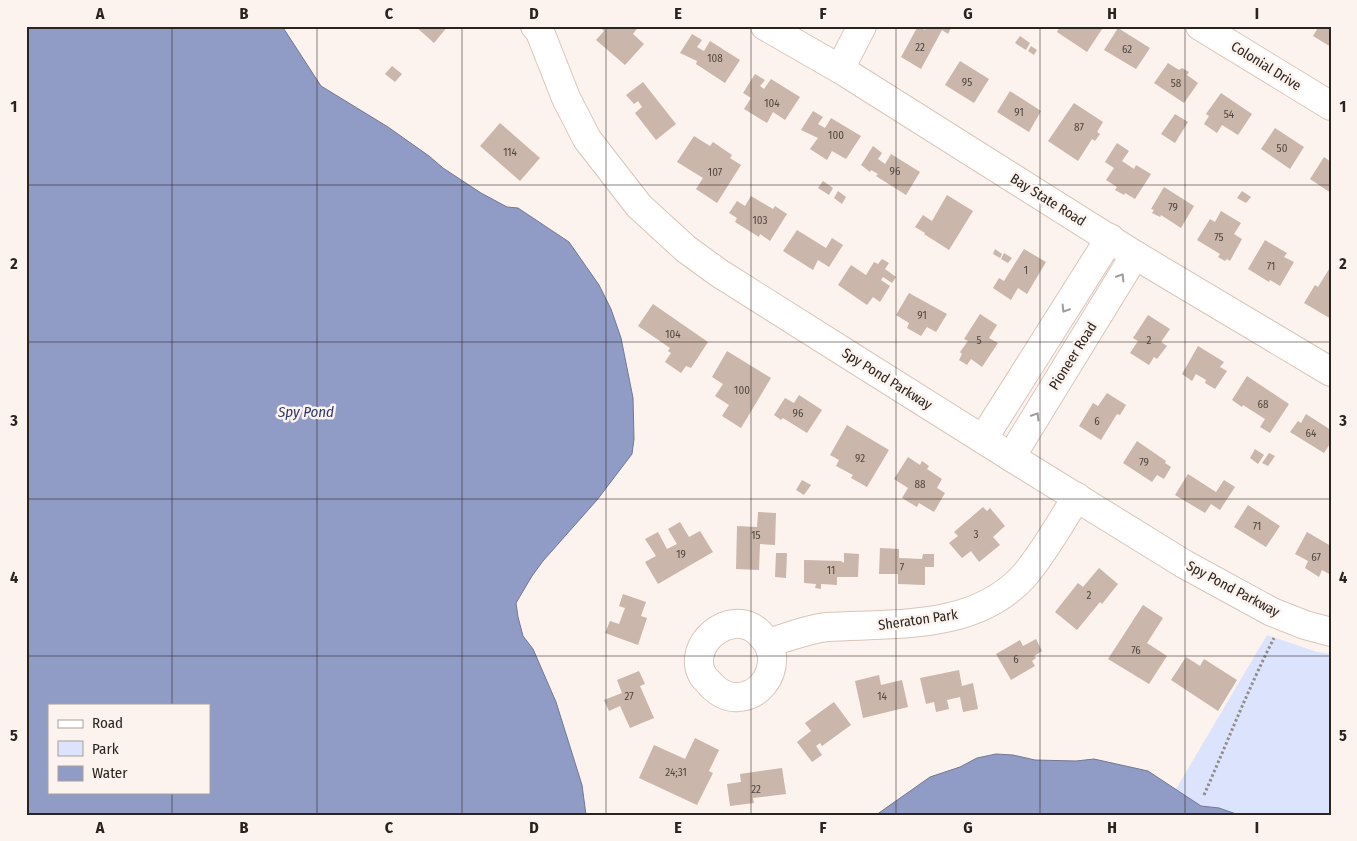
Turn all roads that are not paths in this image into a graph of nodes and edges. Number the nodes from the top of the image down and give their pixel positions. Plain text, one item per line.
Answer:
1 (535, 26) edge
2 (765, 26) edge
3 (862, 26) edge
4 (1200, 26) edge
5 (840, 69) junction
6 (1331, 106) edge
7 (1110, 238) junction
8 (1135, 255) junction
9 (1331, 372) edge
10 (983, 439) junction
11 (1011, 457) junction
12 (1077, 497) junction
13 (1331, 632) edge
14 (768, 643) dead end

1 - 10 street, Spy Pond Parkway
2 - 5 street, Bay State Road
3 - 5 street
4 - 6 street, Colonial Drive
5 - 7 street, Bay State Road
7 - 8 street, Bay State Road
7 -> 10 street
8 - 9 street, Bay State Road
11 -> 8 street, Pioneer Road
10 - 11 street, Spy Pond Parkway
11 - 12 street, Spy Pond Parkway
12 - 13 street, Spy Pond Parkway
12 - 14 street, Sheraton Park

